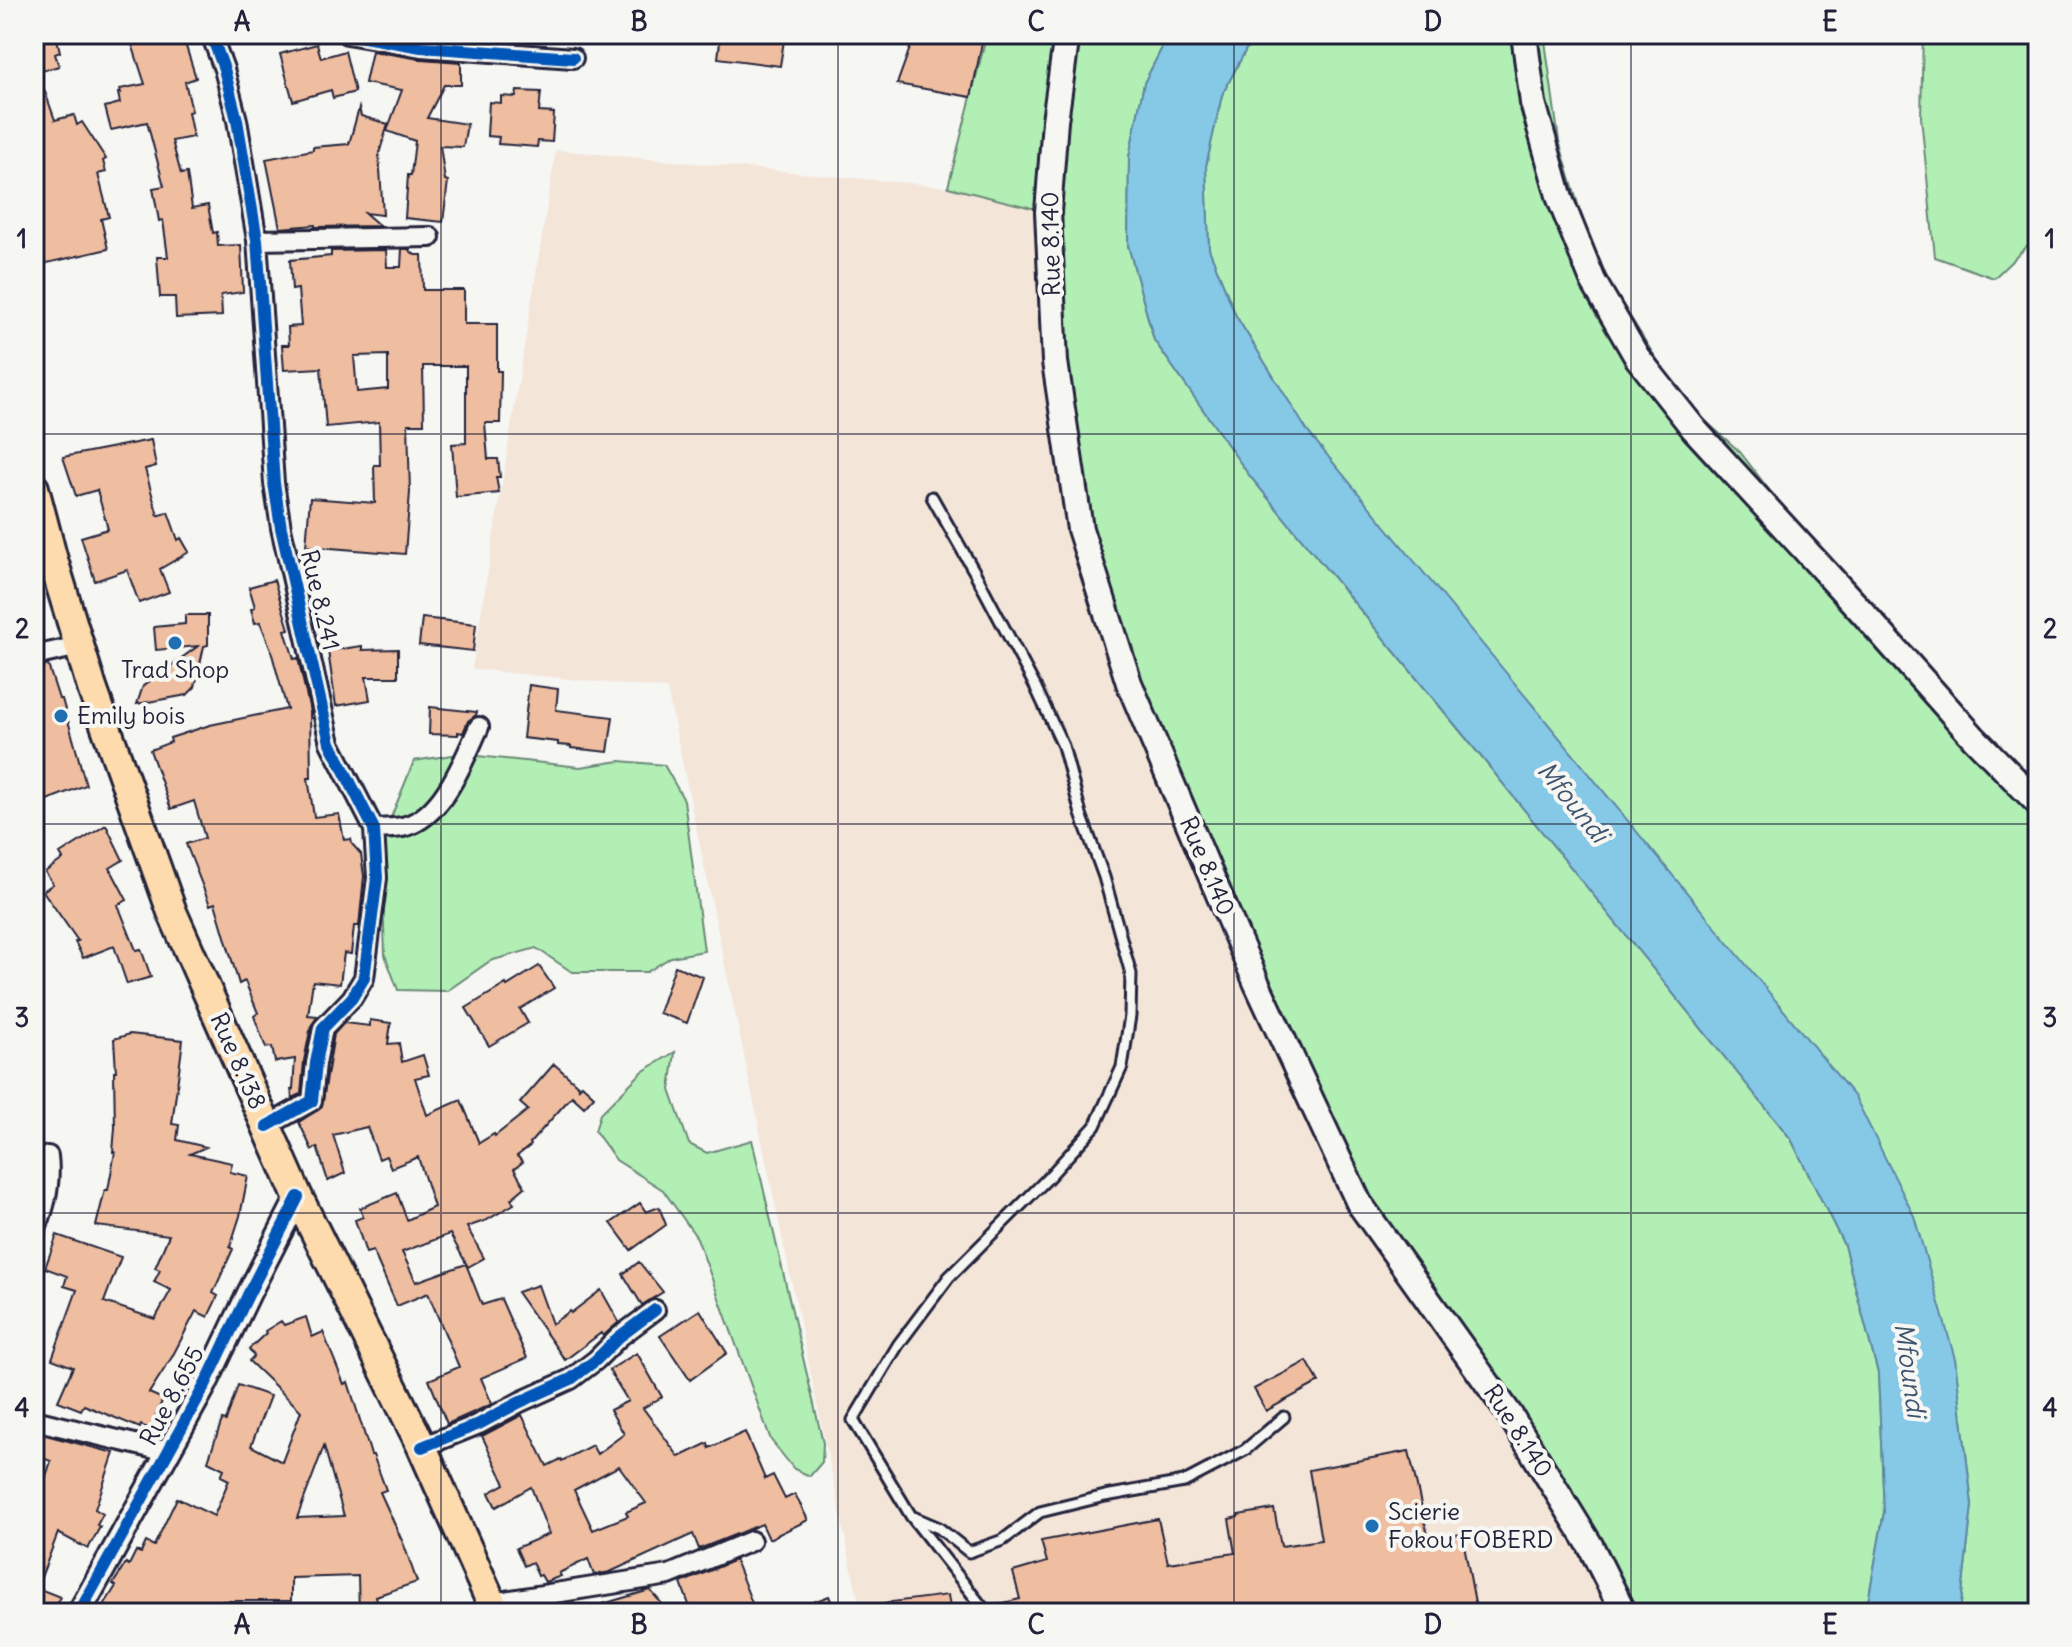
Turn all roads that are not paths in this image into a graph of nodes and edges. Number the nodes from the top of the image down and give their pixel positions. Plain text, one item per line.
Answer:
1 (211, 34) edge
2 (347, 34) edge
3 (1067, 34) edge
4 (1524, 34) edge
5 (573, 58) dead end
6 (430, 237) dead end
7 (257, 240) junction
8 (34, 488) edge
9 (932, 497) dead end
10 (79, 646) junction
11 (34, 656) edge
12 (479, 727) dead end
13 (2038, 803) edge
14 (374, 829) junction
15 (267, 1126) junction
16 (48, 1156) dead end
17 (298, 1197) junction
18 (34, 1233) edge
19 (655, 1310) dead end
20 (1284, 1417) dead end
21 (34, 1420) edge
22 (422, 1447) junction
23 (168, 1452) junction
24 (911, 1516) junction
25 (751, 1541) dead end
26 (494, 1608) edge
27 (79, 1613) edge
28 (987, 1613) edge
29 (1624, 1613) edge

1 - 7 street, Rue 8.241
2 - 5 street
3 - 29 main road, Rue 8.140
4 - 13 main road
6 - 7 street
7 - 14 street, Rue 8.241
8 - 10 main road, Rue 8.138
9 - 24 lane
10 - 11 street
10 - 15 main road, Rue 8.138
12 - 14 street
14 - 15 street, Rue 8.241
15 - 17 main road, Rue 8.138
16 - 18 street
17 - 22 main road, Rue 8.138
17 - 23 street, Rue 8.655
19 - 22 street
20 - 24 lane
21 - 23 street
22 - 26 main road, Rue 8.138
23 - 27 street, Rue 8.655
24 - 28 lane
25 - 26 street

